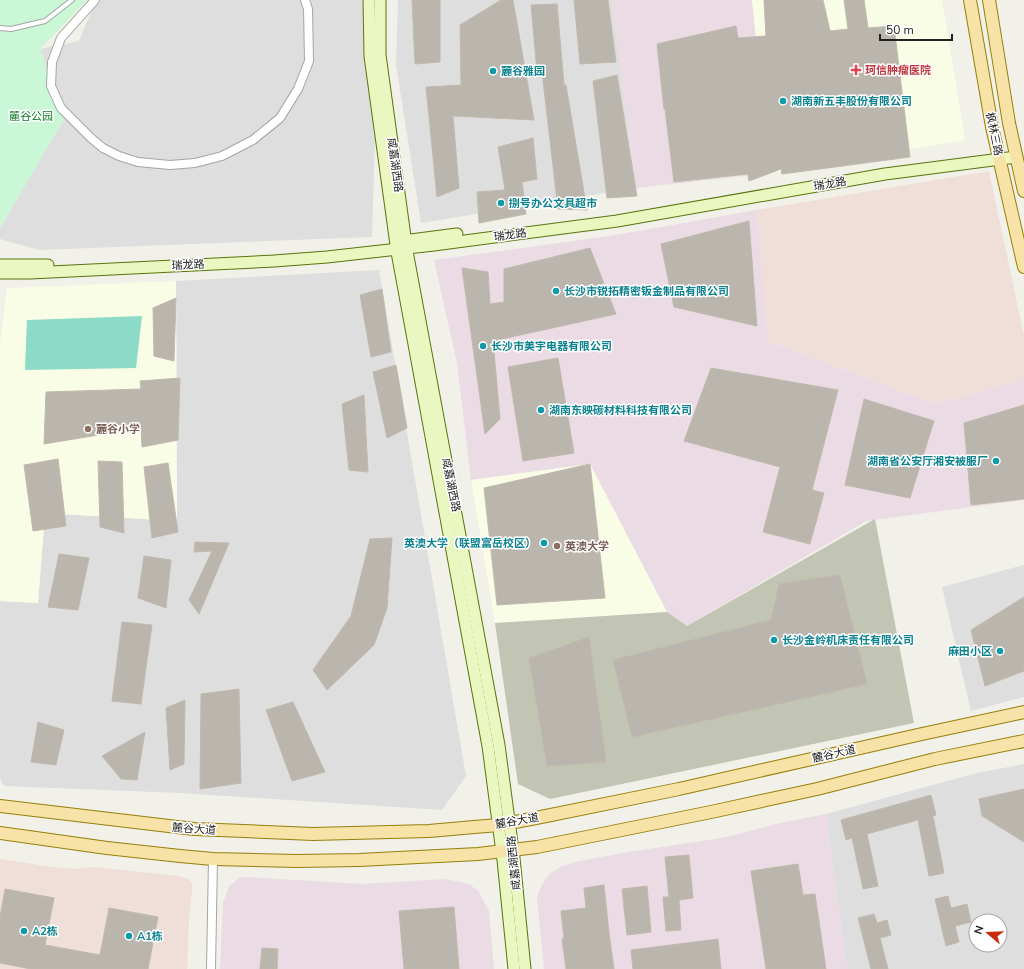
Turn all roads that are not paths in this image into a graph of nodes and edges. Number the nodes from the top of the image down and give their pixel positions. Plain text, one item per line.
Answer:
1 (72, 0) edge
2 (95, 0) edge
3 (305, 0) edge
4 (369, 0) edge
5 (380, 0) edge
6 (970, 0) edge
7 (989, 0) edge
8 (0, 28) edge
9 (1016, 153) junction
10 (999, 156) junction
11 (1024, 191) edge
12 (401, 245) junction
13 (0, 265) edge
14 (1024, 267) edge
15 (0, 273) edge
16 (1024, 712) edge
17 (1024, 740) edge
18 (3, 804) edge
19 (504, 824) junction
20 (1, 834) edge
21 (507, 851) junction
22 (213, 858) junction
23 (211, 969) edge
24 (514, 969) edge
25 (525, 969) edge

1 - 8 lane
2 - 3 street
4 - 12 street, 咸嘉湖西路
5 - 12 street, 咸嘉湖西路
6 - 10 main road, 枫林三路
7 - 9 main road, 枫林三路
9 - 10 street, 瑞龙路
9 - 11 main road, 枫林三路
10 - 12 street, 瑞龙路
10 - 14 main road, 枫林三路
12 - 13 street, 瑞龙路
12 - 15 street, 瑞龙路
12 - 19 street, 咸嘉湖西路
16 - 19 main road, 麓谷大道
17 - 21 main road
18 - 19 main road, 麓谷大道
19 - 21 street, 咸嘉湖西路
20 - 22 main road
21 - 22 main road
21 - 24 street, 咸嘉湖西路
21 - 25 street, 咸嘉湖西路
22 - 23 street

